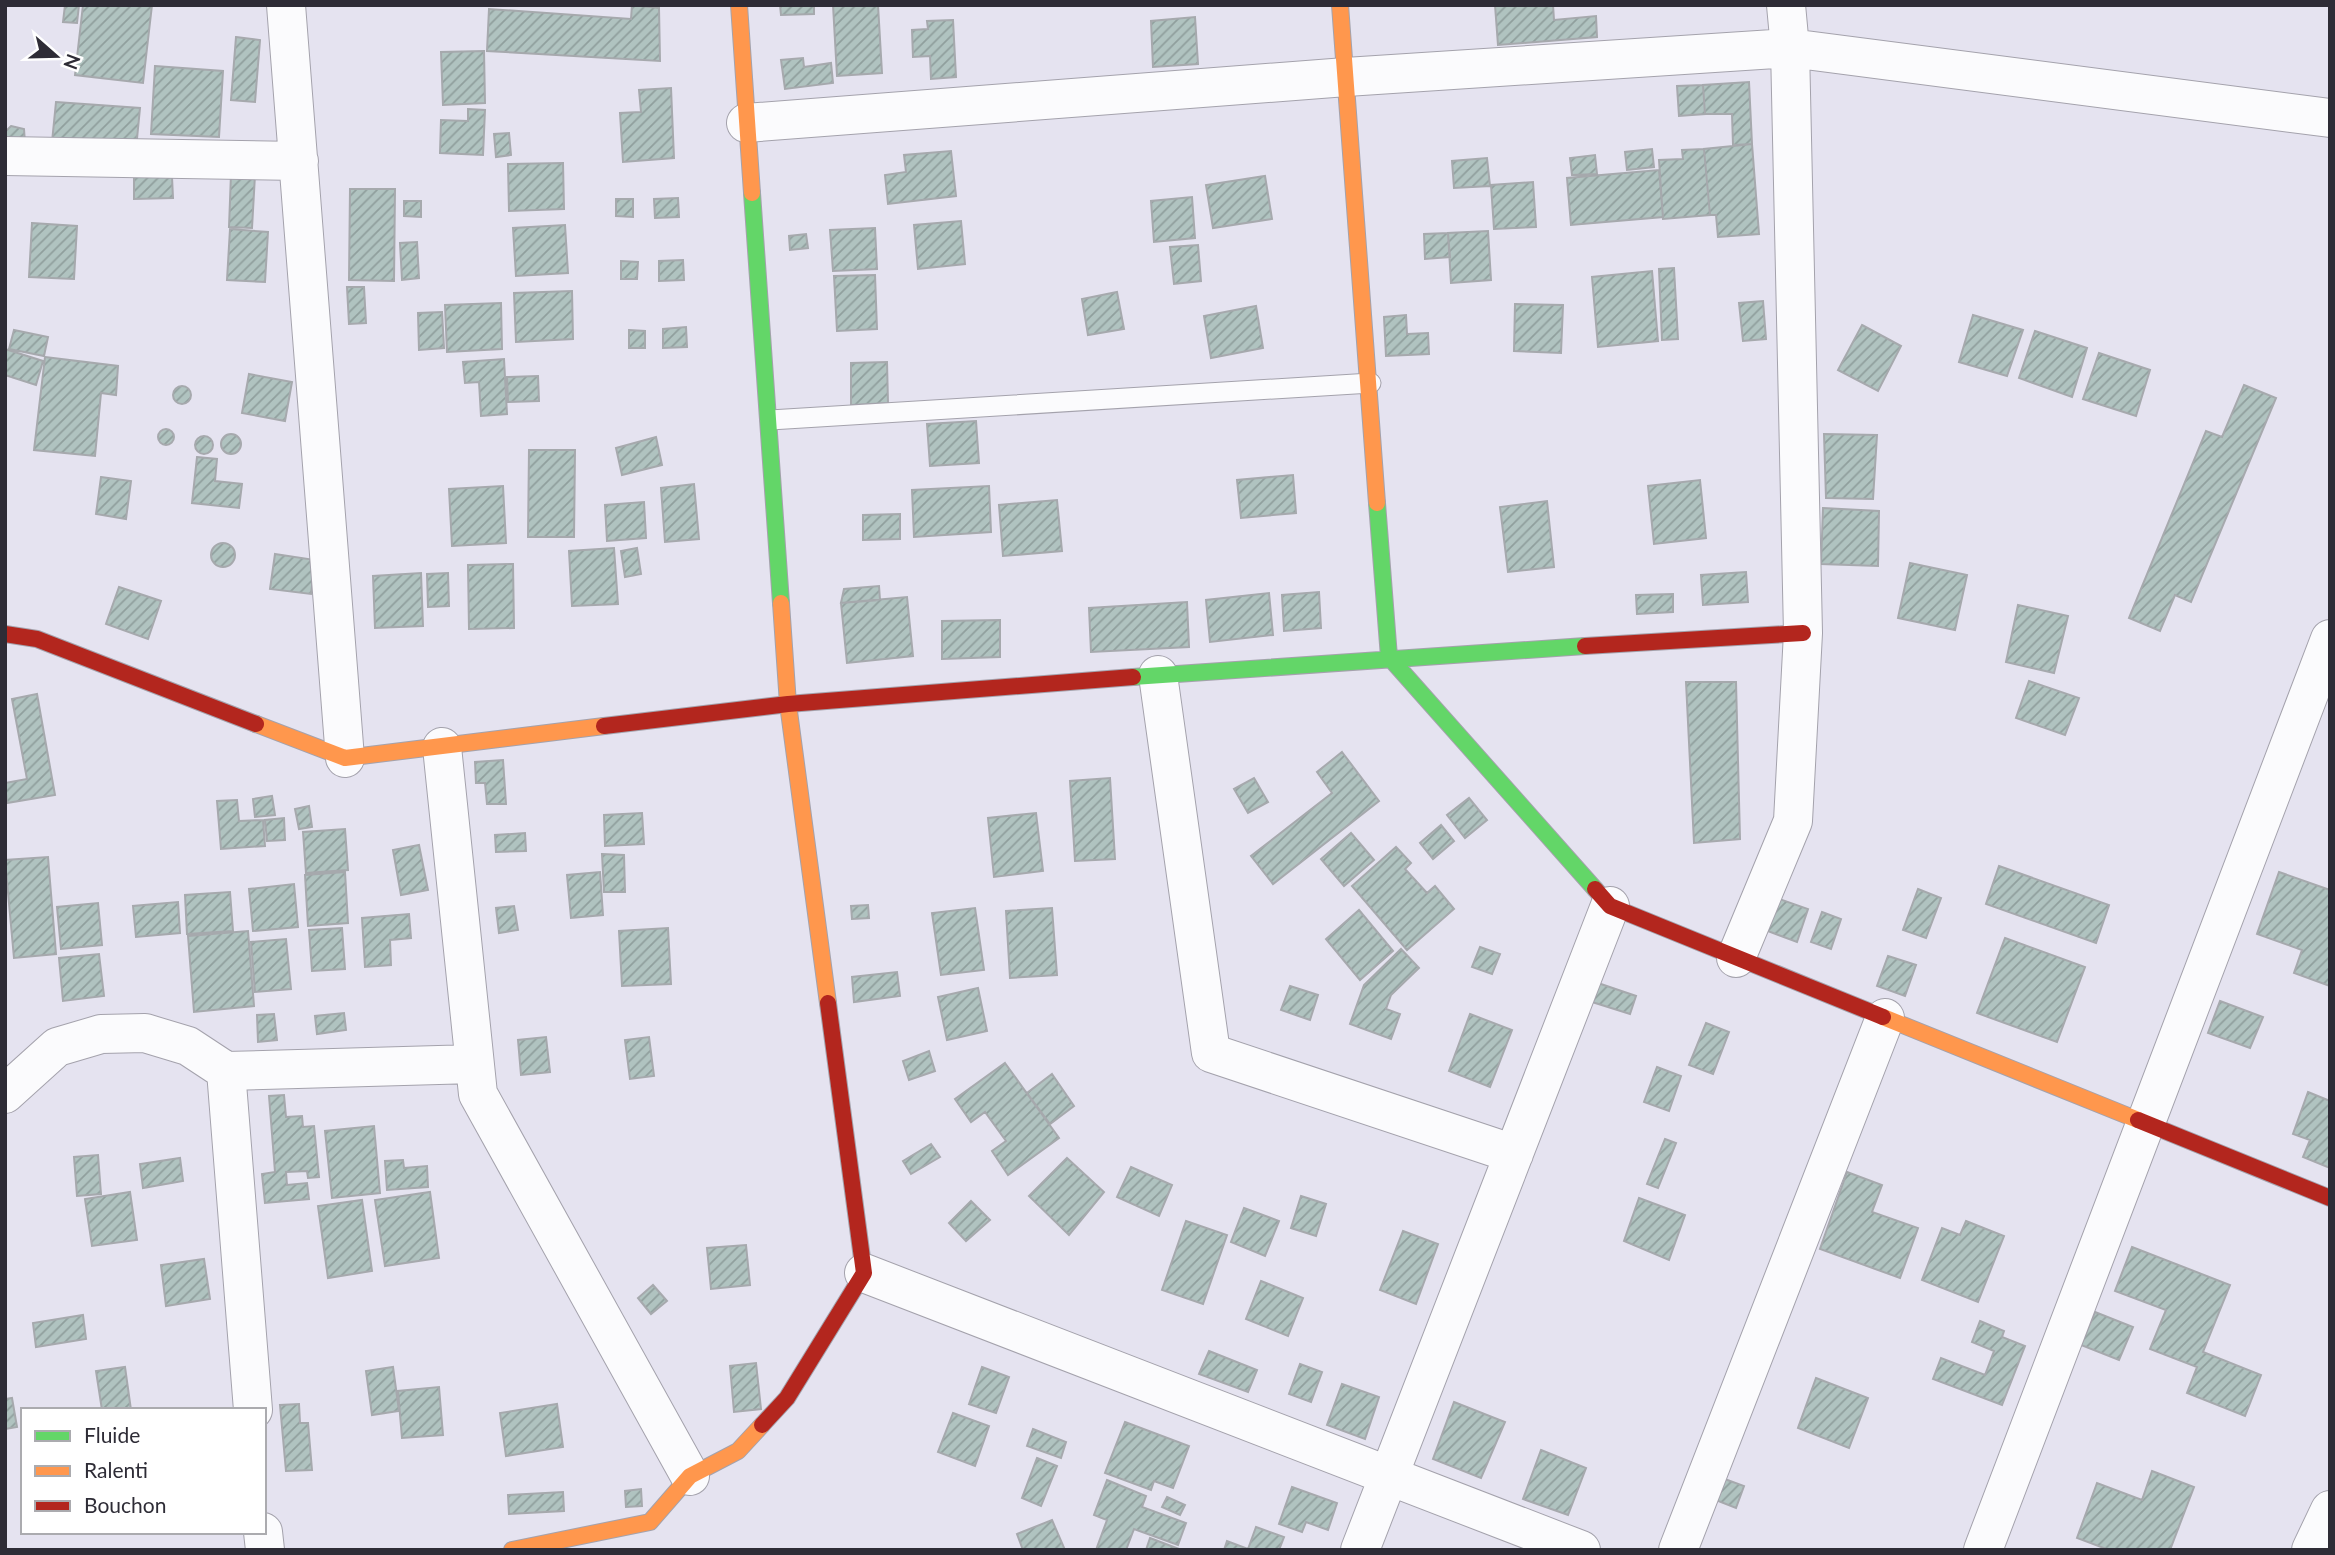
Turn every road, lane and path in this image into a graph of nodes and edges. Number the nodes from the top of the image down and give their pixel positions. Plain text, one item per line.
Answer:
1 (286, 5) edge
2 (739, 5) edge
3 (1340, 5) edge
4 (1786, 5) edge
5 (1790, 48) junction
6 (1346, 77) junction
7 (2330, 118) edge
8 (746, 123) junction
9 (5, 156) edge
10 (299, 162) junction
11 (1371, 383) junction
12 (770, 420) junction
13 (1803, 633) junction
14 (5, 634) edge
15 (2330, 639) edge
16 (1389, 657) junction
17 (1158, 675) junction
18 (788, 704) junction
19 (442, 747) junction
20 (345, 758) junction
21 (1610, 906) junction
22 (1736, 958) junction
23 (1885, 1018) junction
24 (474, 1064) junction
25 (226, 1071) junction
26 (5, 1094) edge
27 (2147, 1124) junction
28 (1514, 1154) junction
29 (2330, 1198) edge
30 (864, 1273) junction
31 (253, 1408) edge
32 (690, 1476) junction
33 (1388, 1476) junction
34 (2330, 1510) edge
35 (512, 1550) edge
36 (1360, 1550) edge
37 (1581, 1550) edge
38 (1678, 1550) edge
39 (1983, 1550) edge
40 (2311, 1550) edge

1 - 10 street
2 - 8 street
3 - 6 street
4 - 5 street
5 - 6 street
5 - 7 street
5 - 13 street
6 - 8 street
6 - 11 street
8 - 12 street
9 - 10 street
10 - 20 street
11 - 12 lane
11 - 16 street
12 - 18 street
13 - 16 street
13 - 22 street
14 - 20 street
15 - 27 street
16 - 17 street
16 - 21 street
17 - 18 street
17 - 28 street
18 - 19 street
18 - 30 street
19 - 20 street
19 - 24 street
21 - 22 street
21 - 28 street
22 - 23 street
23 - 27 street
23 - 38 street
24 - 25 street
24 - 32 street
25 - 26 street
25 - 31 street
27 - 29 street
27 - 39 street
28 - 33 street
30 - 32 street
30 - 33 street
32 - 35 street
33 - 36 street
33 - 37 street
34 - 40 street

